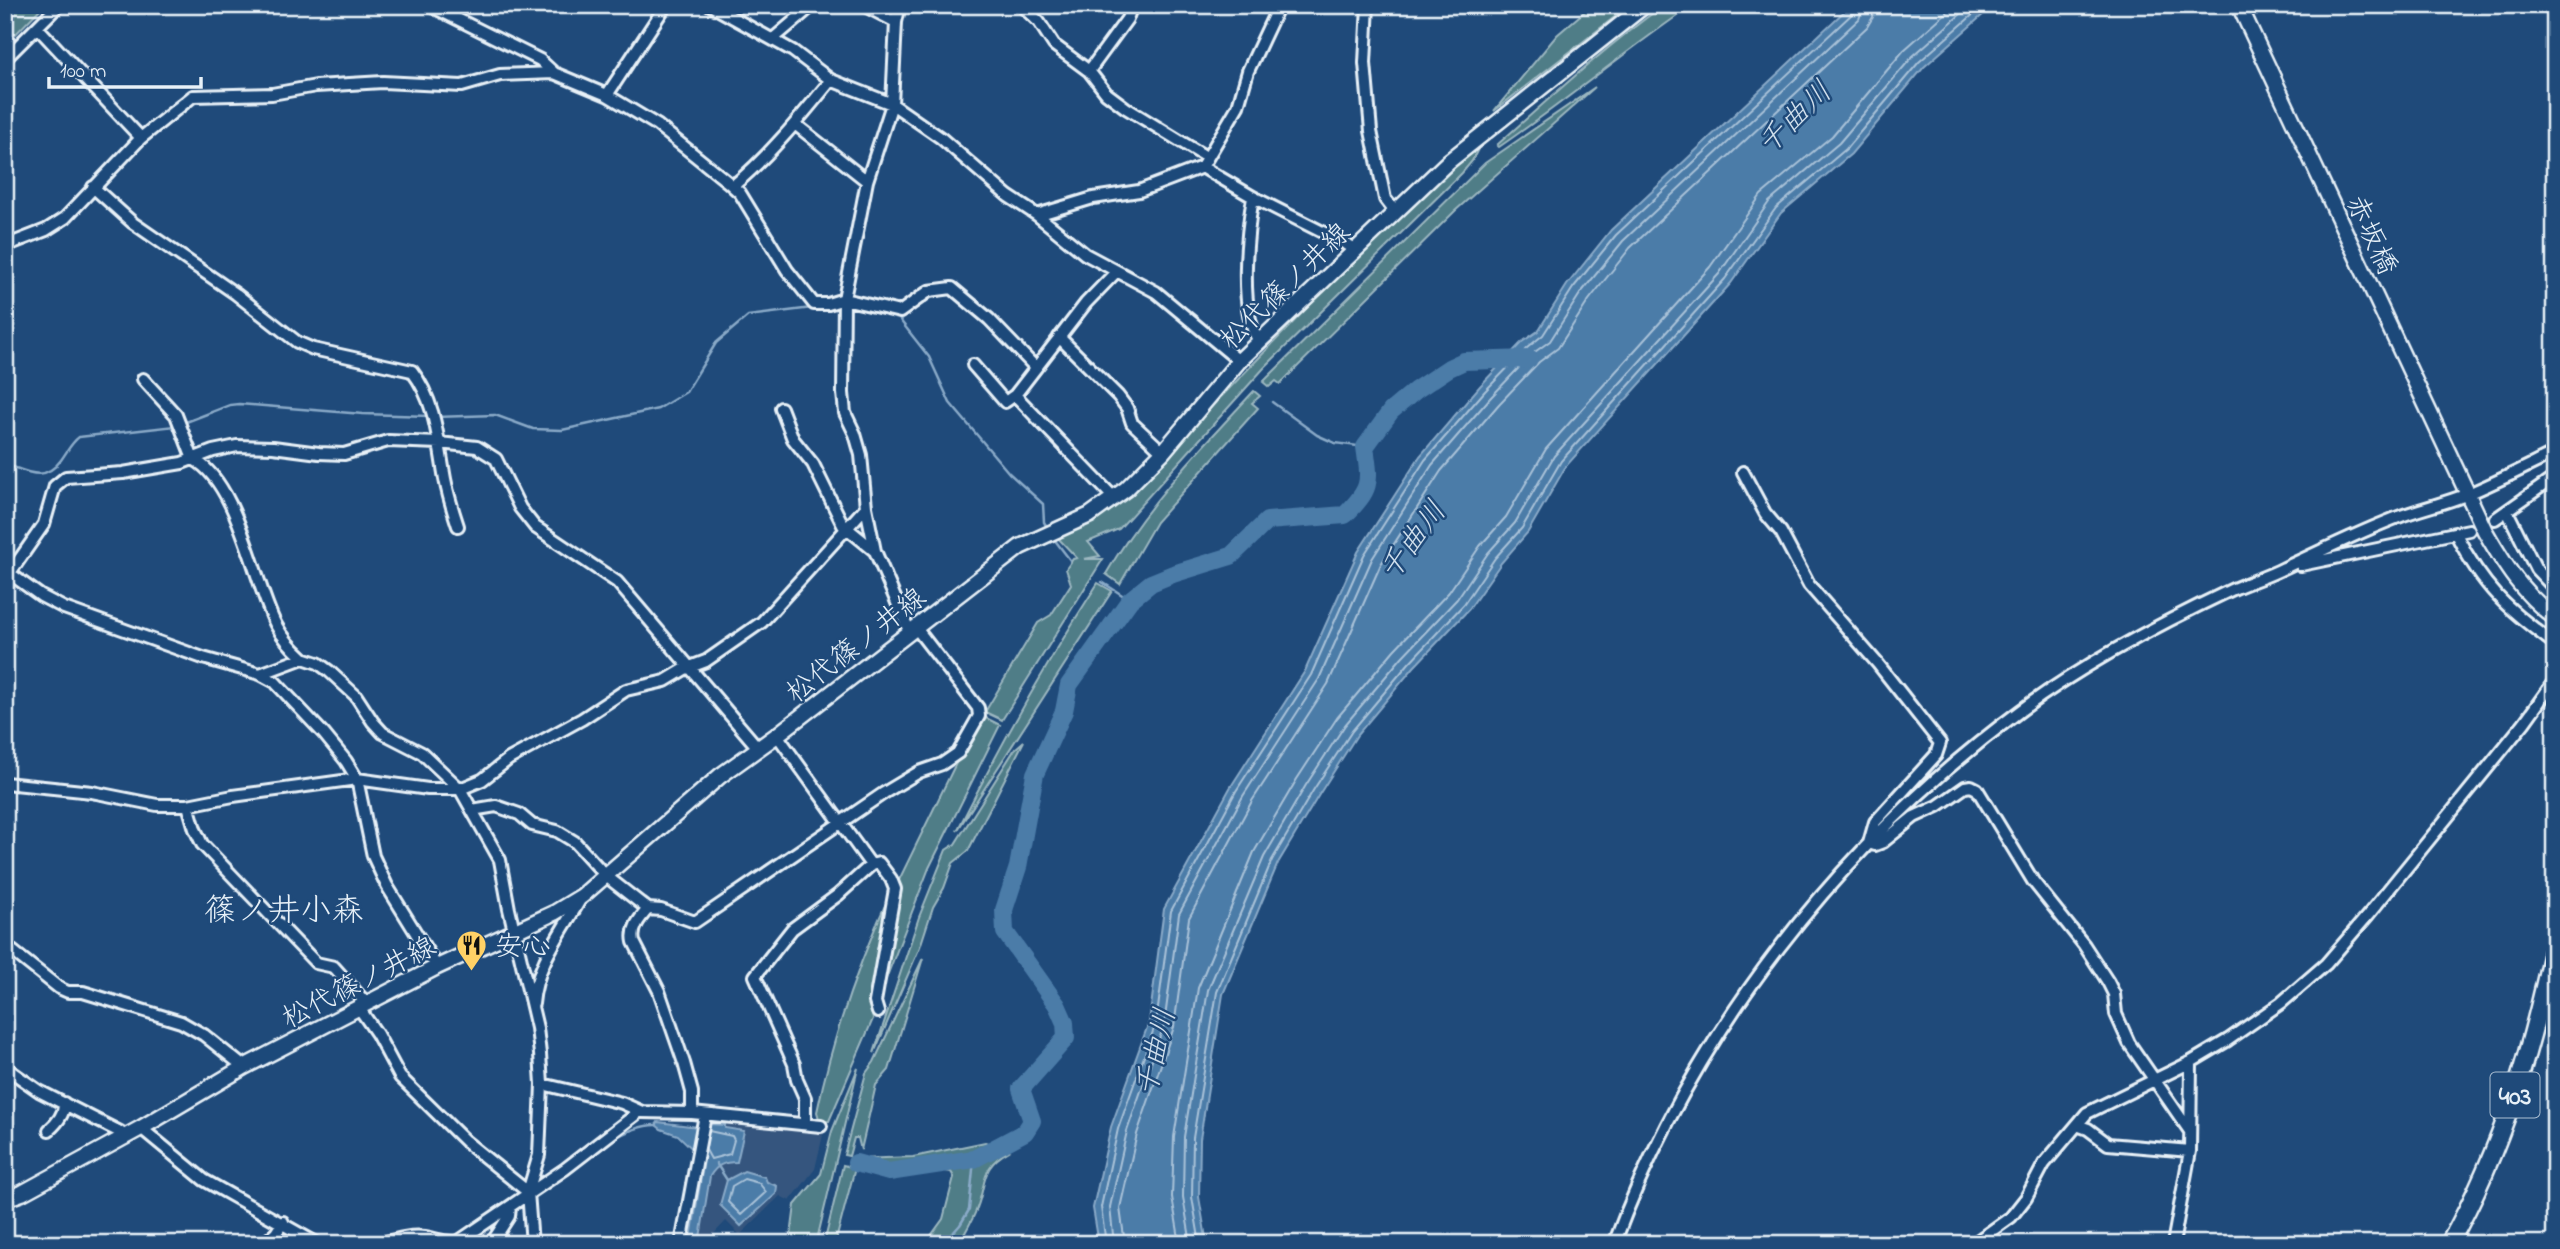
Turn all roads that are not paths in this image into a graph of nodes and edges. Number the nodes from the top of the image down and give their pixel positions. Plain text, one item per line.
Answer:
1 (59, 5) edge
2 (429, 5) edge
3 (666, 5) edge
4 (710, 5) edge
5 (813, 5) edge
6 (863, 5) edge
7 (900, 5) edge
8 (1021, 5) edge
9 (1132, 5) edge
10 (1279, 5) edge
11 (1368, 5) edge
12 (1645, 5) edge
13 (2239, 5) edge
14 (896, 22) junction
15 (37, 27) junction
16 (773, 39) junction
17 (5, 60) edge
18 (1089, 71) junction
19 (554, 73) junction
20 (831, 80) junction
21 (607, 95) junction
22 (892, 104) junction
23 (795, 124) junction
24 (141, 138) junction
25 (1204, 162) junction
26 (866, 181) junction
27 (733, 186) junction
28 (93, 187) junction
29 (1253, 197) junction
30 (1395, 212) junction
31 (1037, 215) junction
32 (5, 246) edge
33 (1356, 249) junction
34 (1117, 271) junction
35 (844, 299) junction
36 (1059, 337) junction
37 (1259, 341) junction
38 (1239, 361) junction
39 (973, 365) dead end
40 (1036, 368) junction
41 (143, 379) dead end
42 (1015, 395) junction
43 (781, 408) dead end
44 (439, 443) junction
45 (1163, 452) junction
46 (2555, 453) edge
47 (193, 459) junction
48 (1743, 472) dead end
49 (2555, 477) edge
50 (2465, 489) junction
51 (1114, 498) junction
52 (866, 508) junction
53 (2507, 511) junction
54 (2495, 519) dead end
55 (458, 526) dead end
56 (846, 529) junction
57 (2469, 530) dead end
58 (2456, 534) junction
59 (875, 551) junction
60 (2283, 569) junction
61 (7, 575) edge
62 (2555, 589) edge
63 (2555, 618) edge
64 (913, 631) junction
65 (2555, 644) edge
66 (303, 658) junction
67 (691, 667) junction
68 (260, 674) junction
69 (2555, 680) edge
70 (777, 735) junction
71 (759, 749) junction
72 (357, 779) junction
73 (5, 783) edge
74 (460, 789) junction
75 (188, 805) junction
76 (472, 810) junction
77 (841, 821) junction
78 (1869, 843) junction
79 (871, 865) junction
80 (606, 876) junction
81 (582, 896) junction
82 (648, 909) junction
83 (515, 930) junction
84 (2555, 938) edge
85 (5, 945) edge
86 (437, 967) junction
87 (362, 1005) junction
88 (532, 1009) junction
89 (878, 1012) dead end
90 (2191, 1062) junction
91 (244, 1068) junction
92 (9, 1070) dead end
93 (2154, 1082) junction
94 (542, 1084) junction
95 (64, 1102) junction
96 (639, 1112) junction
97 (692, 1113) junction
98 (704, 1118) junction
99 (805, 1124) junction
100 (2077, 1125) junction
101 (821, 1126) dead end
102 (141, 1128) junction
103 (49, 1130) dead end
104 (2189, 1130) junction
105 (123, 1138) junction
106 (2190, 1151) junction
107 (528, 1192) junction
108 (5, 1199) edge
109 (510, 1207) junction
110 (283, 1222) junction
111 (5, 1242) edge
112 (14, 1244) edge
113 (263, 1244) edge
114 (318, 1244) edge
115 (379, 1244) edge
116 (491, 1244) edge
117 (533, 1244) edge
118 (681, 1244) edge
119 (1614, 1244) edge
120 (1973, 1244) edge
121 (2173, 1244) edge
122 (2449, 1244) edge

1 - 15 street
2 - 19 street
3 - 21 street
4 - 16 street
5 - 16 street
6 - 14 street
7 - 14 street
8 - 18 street
9 - 18 street
10 - 25 street
11 - 30 street
12 - 30 main road, 松代篠ノ井線
13 - 50 main road, 赤坂橋
14 - 22 street
15 - 17 street
15 - 24 street
16 - 20 street
18 - 25 street
19 - 21 street
19 - 24 street
20 - 22 street
20 - 23 street
21 - 27 street
22 - 26 street
22 - 31 street
23 - 26 street
23 - 27 street
24 - 28 street
25 - 29 street
25 - 31 street
26 - 35 street
27 - 35 street
28 - 32 street
28 - 44 street
29 - 33 street
29 - 37 street
30 - 33 main road, 松代篠ノ井線
31 - 34 street
33 - 37 main road, 松代篠ノ井線
34 - 36 street
34 - 38 street
35 - 40 street
35 - 52 street
36 - 40 street
36 - 45 street
37 - 38 main road, 松代篠ノ井線
38 - 45 main road, 松代篠ノ井線
39 - 42 street
40 - 42 street
41 - 47 street
42 - 51 street
43 - 56 street
44 - 47 street
44 - 55 street
44 - 67 street
45 - 51 main road, 松代篠ノ井線
46 - 50 street
47 - 61 street
47 - 66 street
48 - 78 street
49 - 53 street
50 - 60 street
50 - 63 main road
51 - 64 main road, 松代篠ノ井線
52 - 56 street
52 - 59 street
53 - 54 street
53 - 62 street
56 - 59 street
56 - 67 street
57 - 58 street
58 - 60 street
58 - 65 street
59 - 64 street
60 - 78 street
61 - 68 street
64 - 70 main road, 松代篠ノ井線
64 - 77 street
66 - 68 street
66 - 74 street
67 - 71 street
67 - 74 street
68 - 72 street
69 - 90 street
70 - 71 main road, 松代篠ノ井線
70 - 77 street
71 - 80 main road, 松代篠ノ井線
72 - 74 street
72 - 75 street
72 - 86 street
73 - 75 street
74 - 76 street
75 - 87 street
76 - 80 street
76 - 83 street
77 - 79 street
77 - 82 street
78 - 93 street
78 - 119 street
79 - 89 street
79 - 99 street
80 - 81 main road, 松代篠ノ井線
80 - 82 street
81 - 83 main road, 松代篠ノ井線
81 - 88 street
82 - 97 street
83 - 86 main road, 松代篠ノ井線
83 - 88 street
84 - 122 highway, 403
85 - 91 street
86 - 87 main road, 松代篠ノ井線
87 - 91 main road, 松代篠ノ井線
87 - 107 street
88 - 94 street
90 - 93 street
90 - 104 street
91 - 102 main road, 松代篠ノ井線
92 - 95 street
93 - 100 street
93 - 104 street
94 - 96 street
94 - 107 street
95 - 103 street
95 - 105 street
96 - 97 street
96 - 107 street
97 - 98 street
98 - 99 street
98 - 118 street
99 - 101 street
100 - 106 street
100 - 120 street
102 - 105 main road, 松代篠ノ井線
102 - 110 street
104 - 106 street
105 - 108 main road, 松代篠ノ井線
106 - 121 street
107 - 109 street
107 - 117 street
109 - 115 street
109 - 116 street
110 - 113 street
110 - 114 street
111 - 112 street

